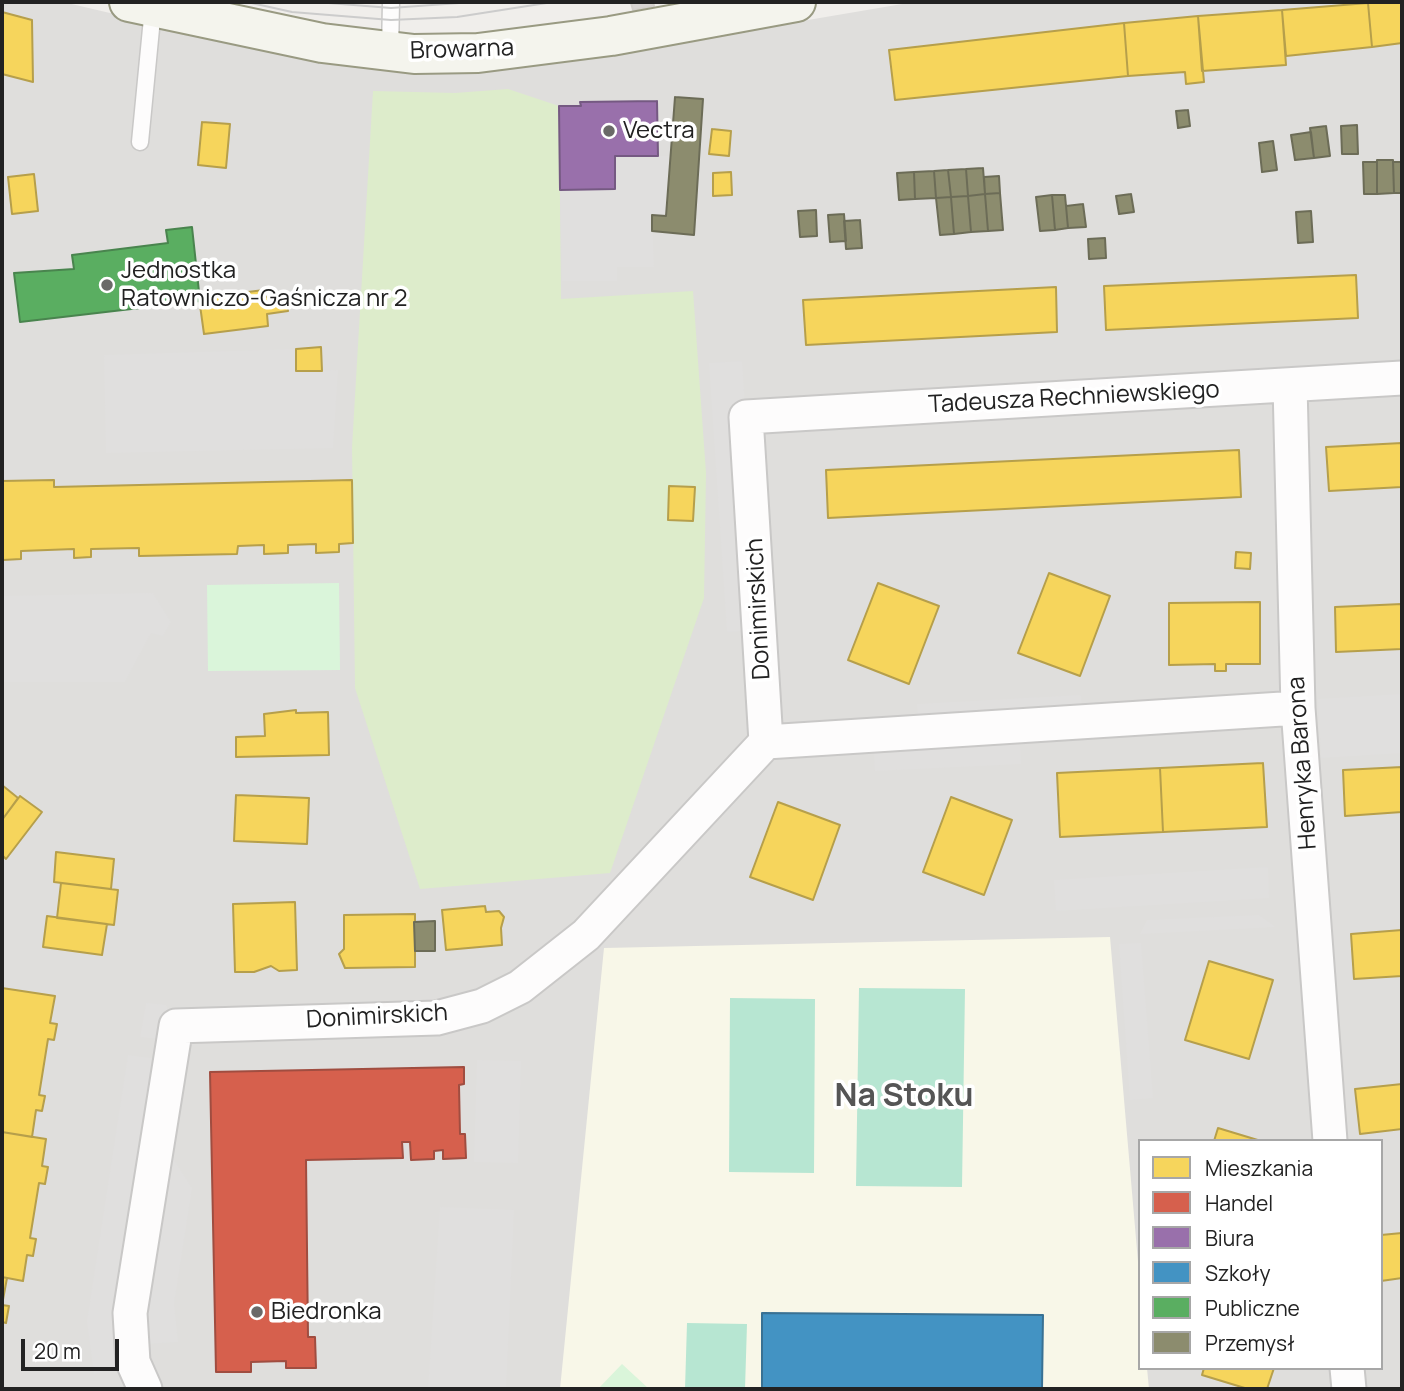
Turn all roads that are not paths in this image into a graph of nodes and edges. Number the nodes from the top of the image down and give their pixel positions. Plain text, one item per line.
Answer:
1 (391, 2) edge
2 (796, 2) edge
3 (141, 5) edge
4 (390, 52) junction
5 (140, 142) dead end
6 (1402, 378) edge
7 (1290, 385) junction
8 (746, 417) joint
9 (1298, 708) junction
10 (766, 743) junction
11 (1330, 1139) edge
12 (1347, 1370) edge
13 (145, 1389) edge
14 (1349, 1389) edge

1 - 4 lane
2 - 4 main road, Browarna
3 - 4 main road, Browarna
3 - 5 lane
6 - 7 street, Tadeusza Rechniewskiego
7 - 8 street, Tadeusza Rechniewskiego
7 - 9 street, Henryka Barona
8 - 10 street, Donimirskich
9 - 10 street
9 - 11 street, Henryka Barona
10 - 13 street, Donimirskich
12 - 14 street

